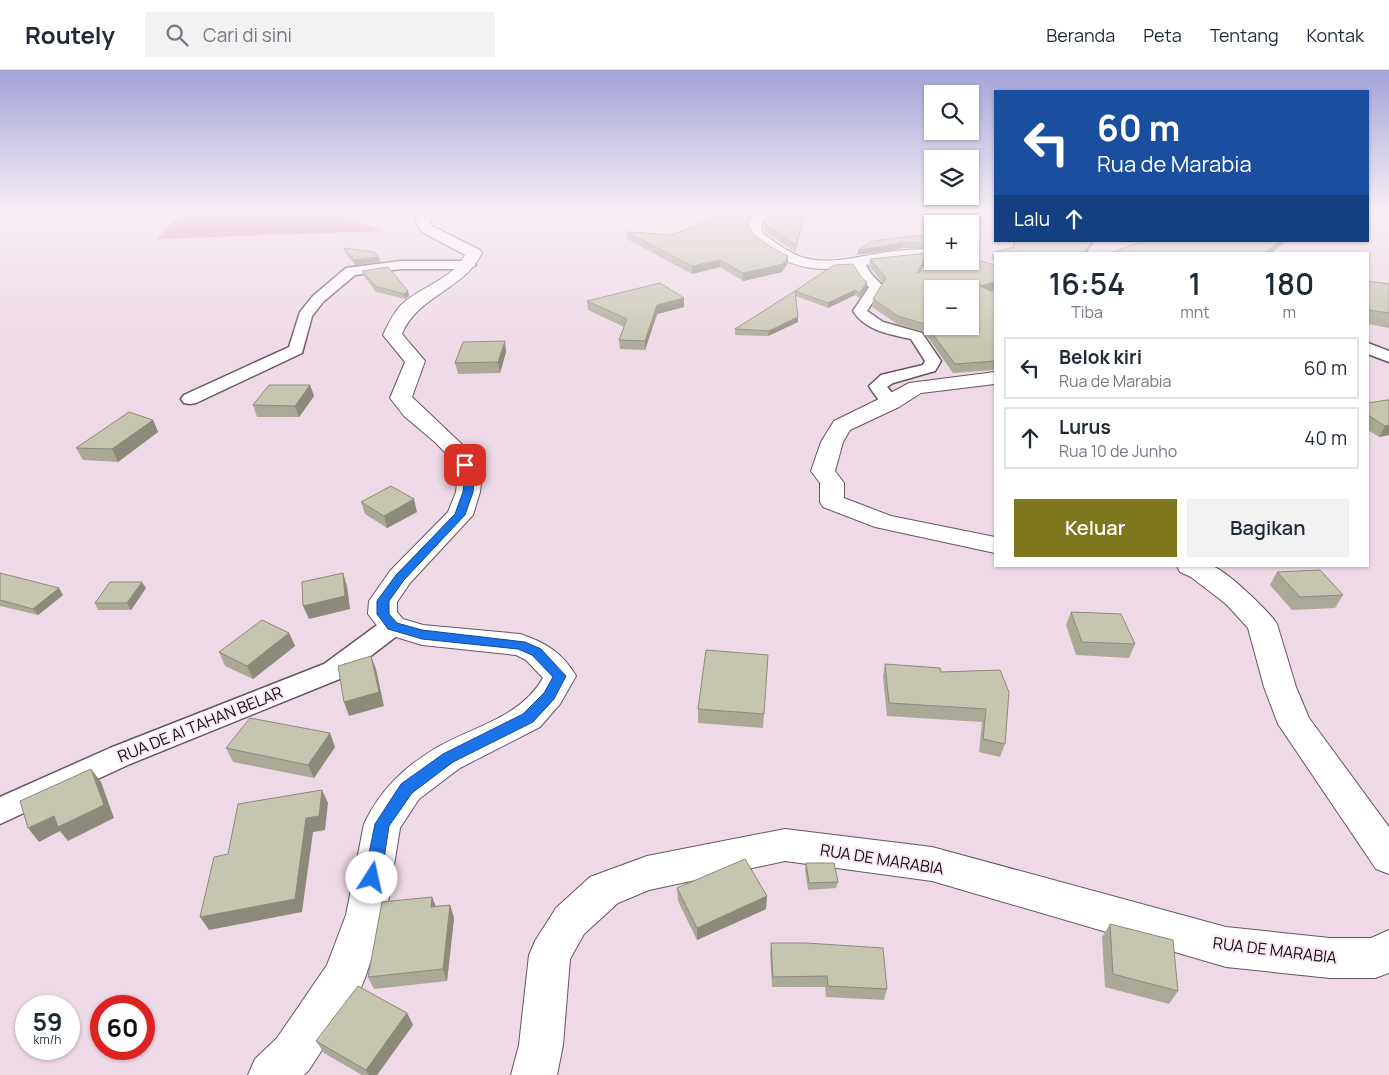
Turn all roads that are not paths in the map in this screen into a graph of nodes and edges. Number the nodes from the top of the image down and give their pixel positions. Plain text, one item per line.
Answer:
1 (471, 259) edge
2 (791, 259) edge
3 (874, 259) edge
4 (857, 262) junction
5 (469, 265) junction
6 (1369, 348) edge
7 (1389, 357) edge
8 (994, 378) edge
9 (190, 399) dead end
10 (891, 402) junction
11 (994, 545) edge
12 (1192, 567) edge
13 (407, 630) junction
14 (0, 811) edge
15 (1389, 857) edge
16 (1389, 950) edge
17 (271, 1075) edge
18 (534, 1075) edge

1 - 5 main road
2 - 4 main road
3 - 4 main road
4 - 10 street
5 - 9 street
5 - 13 main road
6 - 7 street
8 - 10 main road
10 - 11 main road
12 - 15 main road
13 - 14 street, RUA DE AI TAHAN BELAR
13 - 17 main road
16 - 18 main road, RUA DE MARABIA

